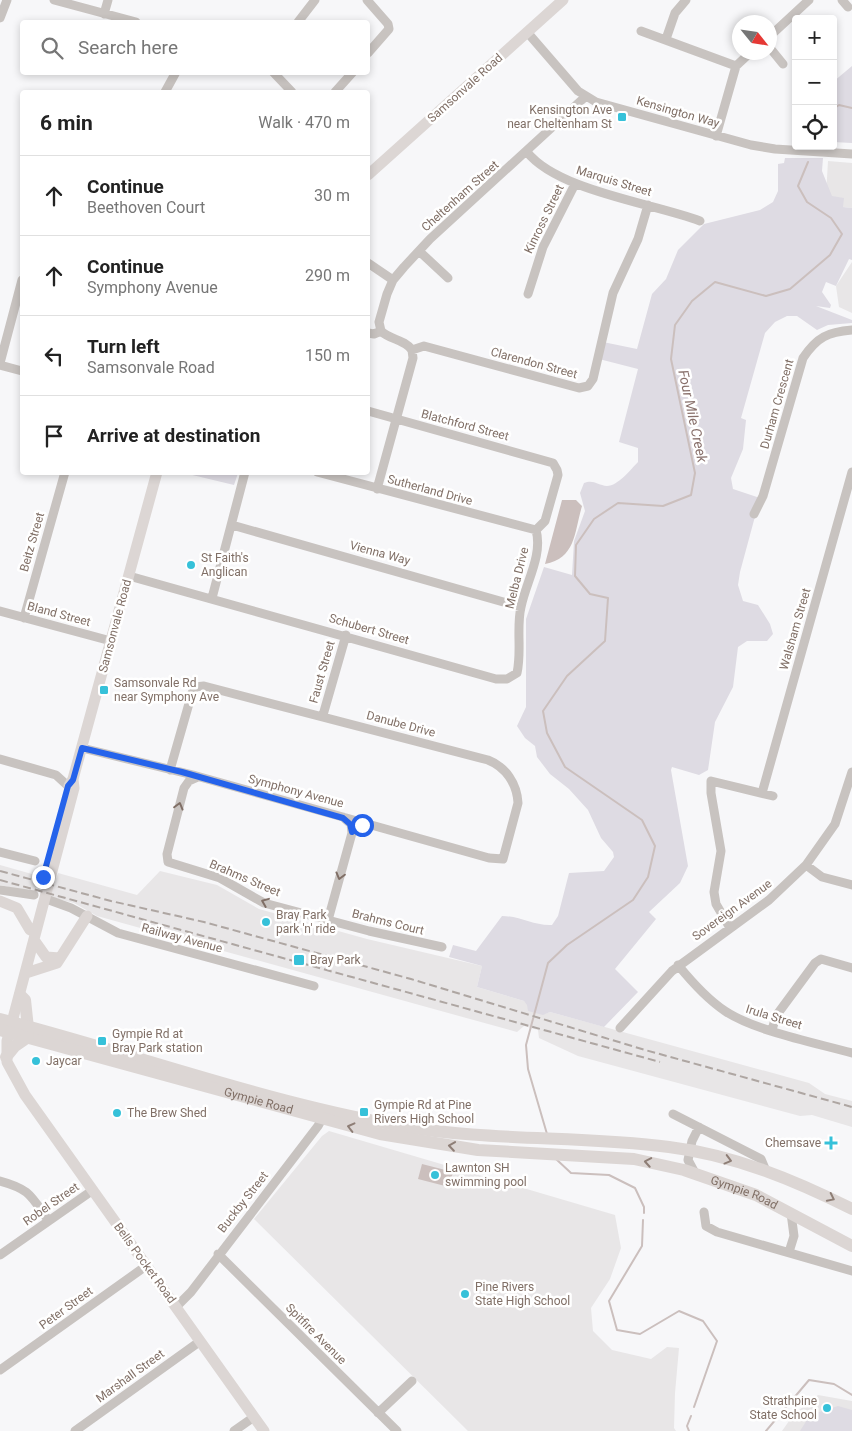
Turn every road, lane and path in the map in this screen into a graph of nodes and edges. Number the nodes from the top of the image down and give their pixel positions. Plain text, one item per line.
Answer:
1 (7, 0) edge
2 (54, 0) edge
3 (108, 0) edge
4 (315, 0) edge
5 (367, 0) edge
6 (562, 0) edge
7 (686, 0) edge
8 (808, 0) edge
9 (104, 14) junction
10 (0, 18) edge
11 (128, 20) edge
12 (300, 20) edge
13 (777, 29) edge
14 (527, 32) junction
15 (641, 32) dead end
16 (666, 38) junction
17 (370, 51) edge
18 (777, 56) edge
19 (742, 60) edge
20 (784, 64) dead end
21 (736, 66) junction
22 (174, 75) edge
23 (276, 75) edge
24 (350, 75) edge
25 (166, 90) edge
26 (290, 90) edge
27 (337, 90) edge
28 (585, 97) junction
29 (716, 136) junction
30 (527, 152) junction
31 (852, 154) edge
32 (370, 171) edge
33 (575, 184) junction
34 (648, 205) junction
35 (700, 221) dead end
36 (419, 251) junction
37 (370, 264) edge
38 (448, 278) dead end
39 (393, 280) junction
40 (20, 288) edge
41 (528, 294) dead end
42 (852, 330) edge
43 (381, 331) junction
44 (370, 333) edge
45 (412, 350) junction
46 (0, 364) edge
47 (20, 370) edge
48 (370, 412) edge
49 (396, 419) junction
50 (555, 466) joint
51 (852, 472) edge
52 (64, 475) edge
53 (156, 475) edge
54 (245, 475) edge
55 (328, 475) edge
56 (377, 489) junction
57 (754, 514) dead end
58 (232, 525) junction
59 (536, 530) junction
60 (129, 576) junction
61 (212, 598) junction
62 (521, 607) junction
63 (0, 611) edge
64 (24, 618) junction
65 (346, 635) junction
66 (111, 641) junction
67 (517, 673) joint
68 (323, 716) junction
69 (82, 748) junction
70 (0, 759) edge
71 (173, 771) junction
72 (852, 772) edge
73 (56, 775) junction
74 (72, 778) junction
75 (198, 778) junction
76 (184, 788) junction
77 (762, 793) junction
78 (773, 796) dead end
79 (848, 799) edge
80 (343, 818) junction
81 (369, 825) junction
82 (352, 832) junction
83 (0, 852) edge
84 (503, 860) joint
85 (35, 861) dead end
86 (806, 865) junction
87 (852, 885) edge
88 (0, 890) edge
89 (41, 899) junction
90 (0, 901) edge
91 (87, 916) junction
92 (328, 920) junction
93 (730, 928) junction
94 (32, 935) junction
95 (442, 947) dead end
96 (60, 958) junction
97 (678, 965) junction
98 (852, 968) edge
99 (26, 973) junction
100 (314, 986) dead end
101 (20, 995) junction
102 (4, 1027) edge
103 (620, 1028) dead end
104 (772, 1030) junction
105 (28, 1032) junction
106 (852, 1053) edge
107 (3, 1061) edge
108 (673, 1114) dead end
109 (324, 1115) junction
110 (699, 1127) junction
111 (517, 1138) junction
112 (690, 1150) junction
113 (520, 1152) junction
114 (766, 1171) junction
115 (695, 1173) junction
116 (0, 1181) edge
117 (92, 1190) junction
118 (852, 1209) edge
119 (704, 1212) dead end
120 (791, 1213) junction
121 (48, 1220) junction
122 (812, 1225) junction
123 (794, 1236) junction
124 (852, 1246) edge
125 (789, 1252) junction
126 (218, 1254) junction
127 (0, 1255) edge
128 (146, 1266) junction
129 (852, 1271) edge
130 (176, 1307) junction
131 (199, 1342) junction
132 (0, 1370) edge
133 (412, 1380) dead end
134 (378, 1413) junction
135 (254, 1417) junction
136 (75, 1431) edge
137 (234, 1431) edge
138 (264, 1431) edge
139 (397, 1431) edge

1 - 10 street
2 - 9 street
3 - 9 street
4 - 12 street
5 - 17 street
6 - 14 main road, Samsonvale Road
7 - 16 street
8 - 13 street
9 - 11 street
14 - 28 street, Kensington Way
14 - 32 main road, Samsonvale Road
15 - 16 street
16 - 21 street
18 - 20 street
19 - 21 street
21 - 29 street
22 - 25 street
23 - 26 street
24 - 27 street
28 - 29 street, Kensington Way
28 - 30 street, Cheltenham Street
29 - 31 street, Kensington Way
30 - 33 street, Marquis Street
30 - 36 street, Cheltenham Street
33 - 34 street, Marquis Street
33 - 41 street, Kinross Street
34 - 35 street, Marquis Street
34 - 45 street, Clarendon Street
36 - 38 street
36 - 39 street, Cheltenham Street
37 - 39 street
39 - 43 street, Cheltenham Street
40 - 46 street
42 - 57 street, Durham Crescent
43 - 44 street
43 - 45 street
45 - 49 street
46 - 47 street
48 - 49 street, Blatchford Street
49 - 50 street, Blatchford Street
49 - 56 street
50 - 59 street, Melba Drive
51 - 77 street, Walsham Street
52 - 64 street, Beitz Street
53 - 60 main road, Samsonvale Road
54 - 58 street
55 - 56 street, Sutherland Drive
56 - 59 street, Sutherland Drive
58 - 61 street
58 - 62 street, Vienna Way
59 - 62 street, Melba Drive
60 - 61 street
60 - 66 main road, Samsonvale Road
61 - 65 street, Schubert Street
62 - 67 street, Melba Drive
63 - 64 street, Bland Street
64 - 66 street, Bland Street
65 - 67 street, Schubert Street
65 - 68 street, Faust Street
66 - 69 main road, Samsonvale Road
68 - 71 street, Danube Drive
68 - 84 street, Danube Drive
69 - 71 street, Symphony Avenue
69 - 74 main road, Samsonvale Road
70 - 73 street
71 - 75 street, Symphony Avenue
71 - 76 street
72 - 79 street, Sovereign Avenue
73 - 74 street
73 - 74 street
74 - 89 main road, Samsonvale Road
75 - 76 street
75 - 80 street, Symphony Avenue
92 -> 76 street, Brahms Street
77 - 78 street
77 - 93 street
79 - 86 street, Sovereign Avenue
80 - 81 street, Symphony Avenue
80 - 82 street
81 - 82 street
81 - 84 street, Symphony Avenue
82 -> 92 street
83 - 85 street
86 - 87 street
86 - 93 street, Sovereign Avenue
88 - 89 street, Railway Avenue
89 - 91 street, Railway Avenue
89 - 94 main road, Samsonvale Road
90 - 94 main road
91 - 96 main road
91 - 100 street, Railway Avenue
92 - 95 street, Brahms Court
93 - 97 street, Sovereign Avenue
94 - 96 main road
94 - 99 main road, Samsonvale Road
94 - 102 main road, Samsonvale Road
96 - 99 main road
97 - 103 street, Sovereign Avenue
97 - 104 street, Irula Street
98 - 104 street
99 - 101 main road, Samsonvale Road
101 - 102 main road, Samsonvale Road
101 - 105 highway
102 - 105 highway, Gympie Road
102 - 107 main road
104 - 106 street, Irula Street
105 - 107 highway
105 - 109 highway, Gympie Road
107 - 117 main road, Bells Pocket Road
108 - 110 street, Gympie Road
109 - 111 highway, Gympie Road
113 -> 109 highway, Gympie Road
109 - 126 street, Buckby Street
110 - 112 street
110 - 114 street, Gympie Road
111 - 112 highway, Gympie Road
111 - 113 street
112 -> 114 highway, Gympie Road
112 - 115 street, Gympie Road
115 -> 113 highway, Gympie Road
114 -> 118 highway, Gympie Road
115 - 120 highway, Gympie Road
116 - 121 street
117 - 121 street, Robel Street
117 - 128 main road, Bells Pocket Road
119 - 125 street
120 - 122 highway, Gympie Road
120 - 123 street, Gympie Road
121 - 127 street, Robel Street
122 - 123 street
122 - 124 highway, Gympie Road
123 - 125 street, Gympie Road
125 - 129 street
126 - 130 street, Buckby Street
126 - 134 street, Spitfire Avenue
128 - 130 main road, Bells Pocket Road
128 - 132 street, Peter Street
130 - 131 main road, Bells Pocket Road
131 - 135 main road, Bells Pocket Road
131 - 136 street, Marshall Street
133 - 134 street
134 - 139 street, Spitfire Avenue
135 - 137 street
135 - 138 main road, Bells Pocket Road

